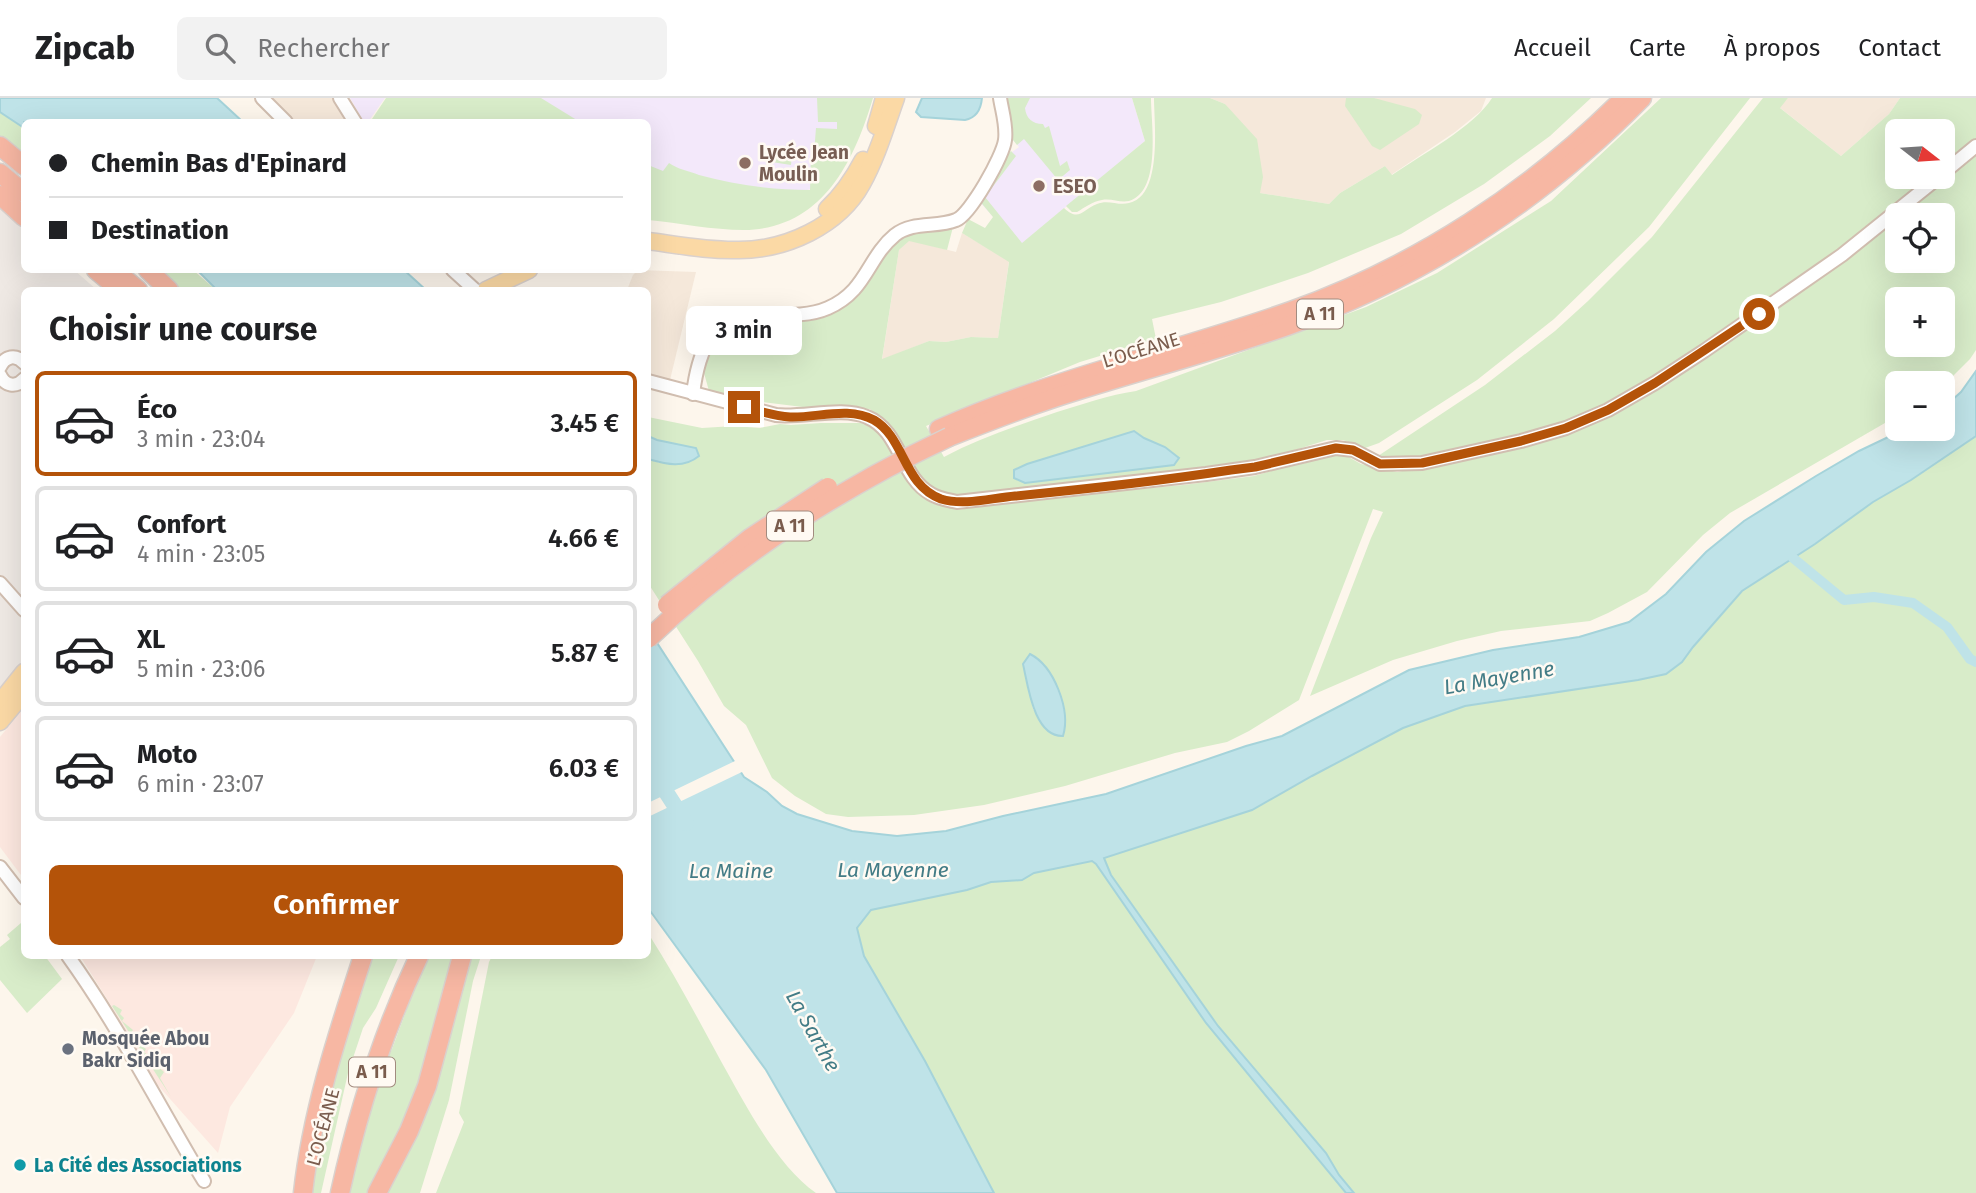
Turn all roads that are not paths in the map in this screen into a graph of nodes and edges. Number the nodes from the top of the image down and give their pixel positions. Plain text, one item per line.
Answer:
1 (262, 98) edge
2 (340, 98) edge
3 (884, 98) edge
4 (896, 98) edge
5 (1000, 98) edge
6 (1624, 98) edge
7 (1642, 98) edge
8 (283, 119) edge
9 (353, 119) edge
10 (0, 146) edge
11 (1976, 146) edge
12 (0, 159) edge
13 (1955, 163) edge
14 (21, 164) edge
15 (0, 173) edge
16 (21, 176) edge
17 (0, 186) edge
18 (1924, 189) edge
19 (21, 190) edge
20 (0, 195) edge
21 (21, 204) edge
22 (21, 214) edge
23 (651, 233) edge
24 (651, 241) edge
25 (88, 273) edge
26 (100, 273) edge
27 (118, 273) edge
28 (134, 273) edge
29 (151, 273) edge
30 (457, 273) edge
31 (522, 273) edge
32 (105, 287) edge
33 (116, 287) edge
34 (134, 287) edge
35 (150, 287) edge
36 (166, 287) edge
37 (474, 287) edge
38 (487, 287) edge
39 (21, 361) edge
40 (0, 367) edge
41 (0, 375) edge
42 (21, 382) edge
43 (651, 382) edge
44 (694, 394) junction
45 (944, 433) junction
46 (0, 583) edge
47 (21, 607) edge
48 (651, 619) edge
49 (651, 636) edge
50 (21, 676) edge
51 (21, 697) edge
52 (0, 702) edge
53 (0, 722) edge
54 (0, 867) edge
55 (21, 894) edge
56 (70, 959) edge
57 (362, 959) edge
58 (405, 959) edge
59 (418, 959) edge
60 (461, 959) edge
61 (204, 1181) dead end
62 (303, 1193) edge
63 (328, 1193) edge
64 (340, 1193) edge
65 (377, 1193) edge

1 - 8 street
2 - 9 street
3 - 23 main road
4 - 24 main road
5 - 44 street
6 - 45 highway, L’OCÉANE / A 11
7 - 45 highway, L’OCÉANE / A 11
10 - 14 highway
11 - 13 street
12 - 16 highway
15 - 19 highway
17 - 21 highway
18 - 44 street
20 - 22 highway
25 - 32 highway
26 - 33 highway
27 - 34 highway
28 - 35 highway
29 - 36 highway
30 - 37 street
31 - 38 main road
39 - 40 street
41 - 42 street
43 - 44 street
45 - 48 highway, L’OCÉANE / A 11, bridge
45 - 49 highway, L’OCÉANE / A 11, bridge
46 - 47 street
50 - 52 main road
51 - 53 main road
54 - 55 street
56 - 61 street
57 - 62 highway
58 - 63 highway, L’OCÉANE / A 11
59 - 64 highway, L’OCÉANE / A 11
60 - 65 highway

